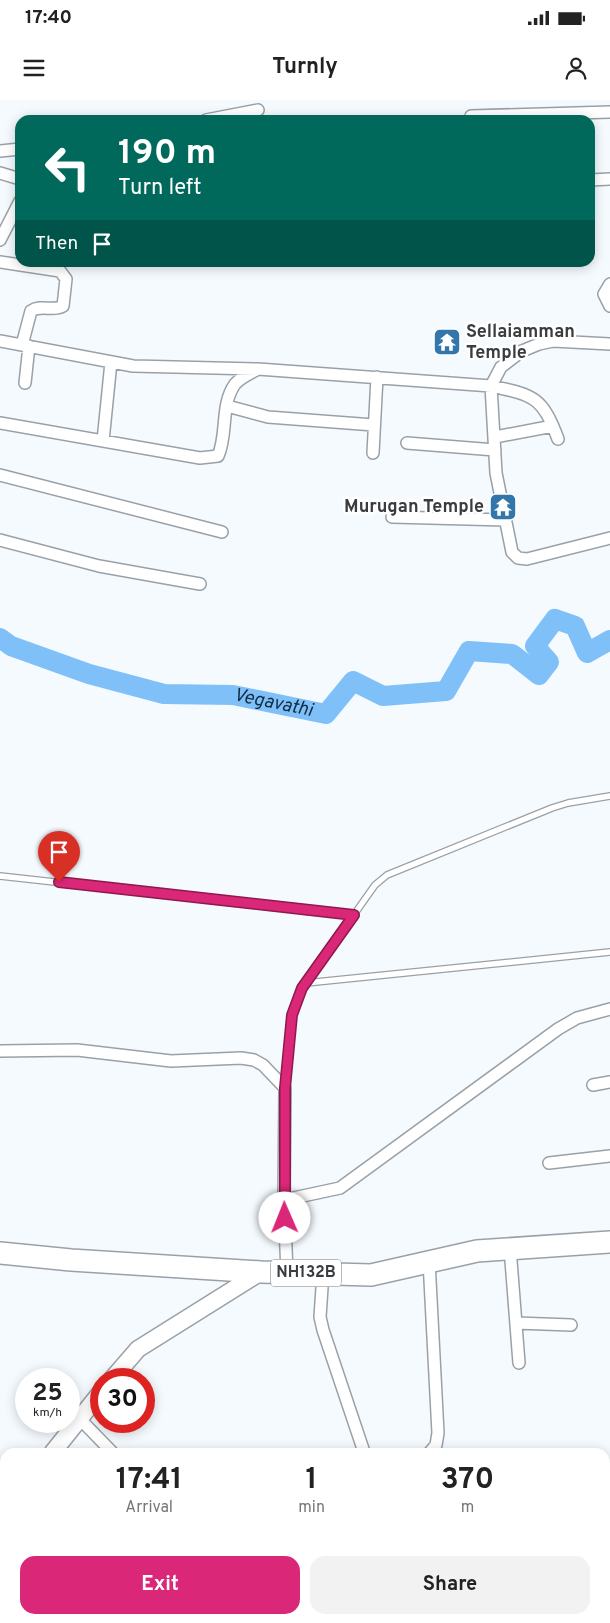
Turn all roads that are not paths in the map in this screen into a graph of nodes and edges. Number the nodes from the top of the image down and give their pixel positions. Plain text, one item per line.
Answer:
1 (258, 110) dead end
2 (610, 112) edge
3 (232, 115) edge
4 (506, 115) edge
5 (15, 150) edge
6 (0, 151) edge
7 (0, 173) edge
8 (15, 178) edge
9 (610, 179) edge
10 (595, 180) edge
11 (15, 211) edge
12 (0, 240) edge
13 (0, 262) edge
14 (15, 264) edge
15 (33, 267) edge
16 (610, 284) edge
17 (610, 306) edge
18 (0, 341) edge
19 (610, 344) edge
20 (26, 346) junction
21 (111, 362) junction
22 (258, 369) junction
23 (377, 377) junction
24 (25, 383) dead end
25 (491, 386) junction
26 (227, 406) junction
27 (0, 422) edge
28 (374, 425) junction
29 (553, 426) junction
30 (494, 437) junction
31 (558, 439) dead end
32 (102, 440) junction
33 (407, 443) dead end
34 (495, 450) junction
35 (373, 453) dead end
36 (0, 474) edge
37 (392, 518) dead end
38 (506, 520) junction
39 (222, 532) dead end
40 (610, 538) edge
41 (0, 540) edge
42 (200, 584) dead end
43 (610, 796) edge
44 (0, 876) edge
45 (354, 915) junction
46 (610, 952) edge
47 (306, 983) junction
48 (610, 1009) edge
49 (0, 1052) edge
50 (610, 1082) edge
51 (593, 1085) dead end
52 (285, 1088) junction
53 (610, 1156) edge
54 (549, 1163) dead end
55 (284, 1200) junction
56 (610, 1242) edge
57 (510, 1248) junction
58 (0, 1253) edge
59 (430, 1262) junction
60 (261, 1272) junction
61 (287, 1272) junction
62 (323, 1274) junction
63 (516, 1323) junction
64 (571, 1325) dead end
65 (519, 1363) dead end
66 (122, 1368) edge
67 (90, 1413) edge
68 (84, 1424) junction
69 (57, 1448) edge
70 (106, 1448) edge
71 (363, 1448) edge
72 (434, 1448) edge

1 - 3 street
2 - 4 street
5 - 6 street
7 - 8 street
9 - 10 street
11 - 12 street
13 - 14 street
15 - 20 street
16 - 17 street
18 - 20 street
19 - 25 street
20 - 21 street
20 - 24 street
21 - 22 street
21 - 32 street
22 - 23 street
22 - 26 street
23 - 25 street
23 - 28 street
25 - 29 street
25 - 30 street
26 - 28 street
26 - 32 street
27 - 32 street
28 - 35 street
29 - 30 street
29 - 31 street
30 - 34 street
33 - 34 street
34 - 38 street
36 - 39 street
37 - 38 street
38 - 40 street
41 - 42 street
43 - 45 lane
44 - 45 lane
45 - 47 lane
46 - 47 lane
47 - 52 lane
48 - 55 street
49 - 52 street
50 - 51 street
52 - 55 street
53 - 54 street
55 - 61 street
56 - 57 highway, NH132B
57 - 59 highway, NH132B
57 - 63 street
58 - 60 highway, NH132B
59 - 62 highway, NH132B
59 - 72 street
60 - 61 highway, NH132B
60 - 66 street
61 - 62 highway, NH132B
62 - 71 street
63 - 64 street
63 - 65 street
67 - 68 street
68 - 69 street
68 - 70 street

